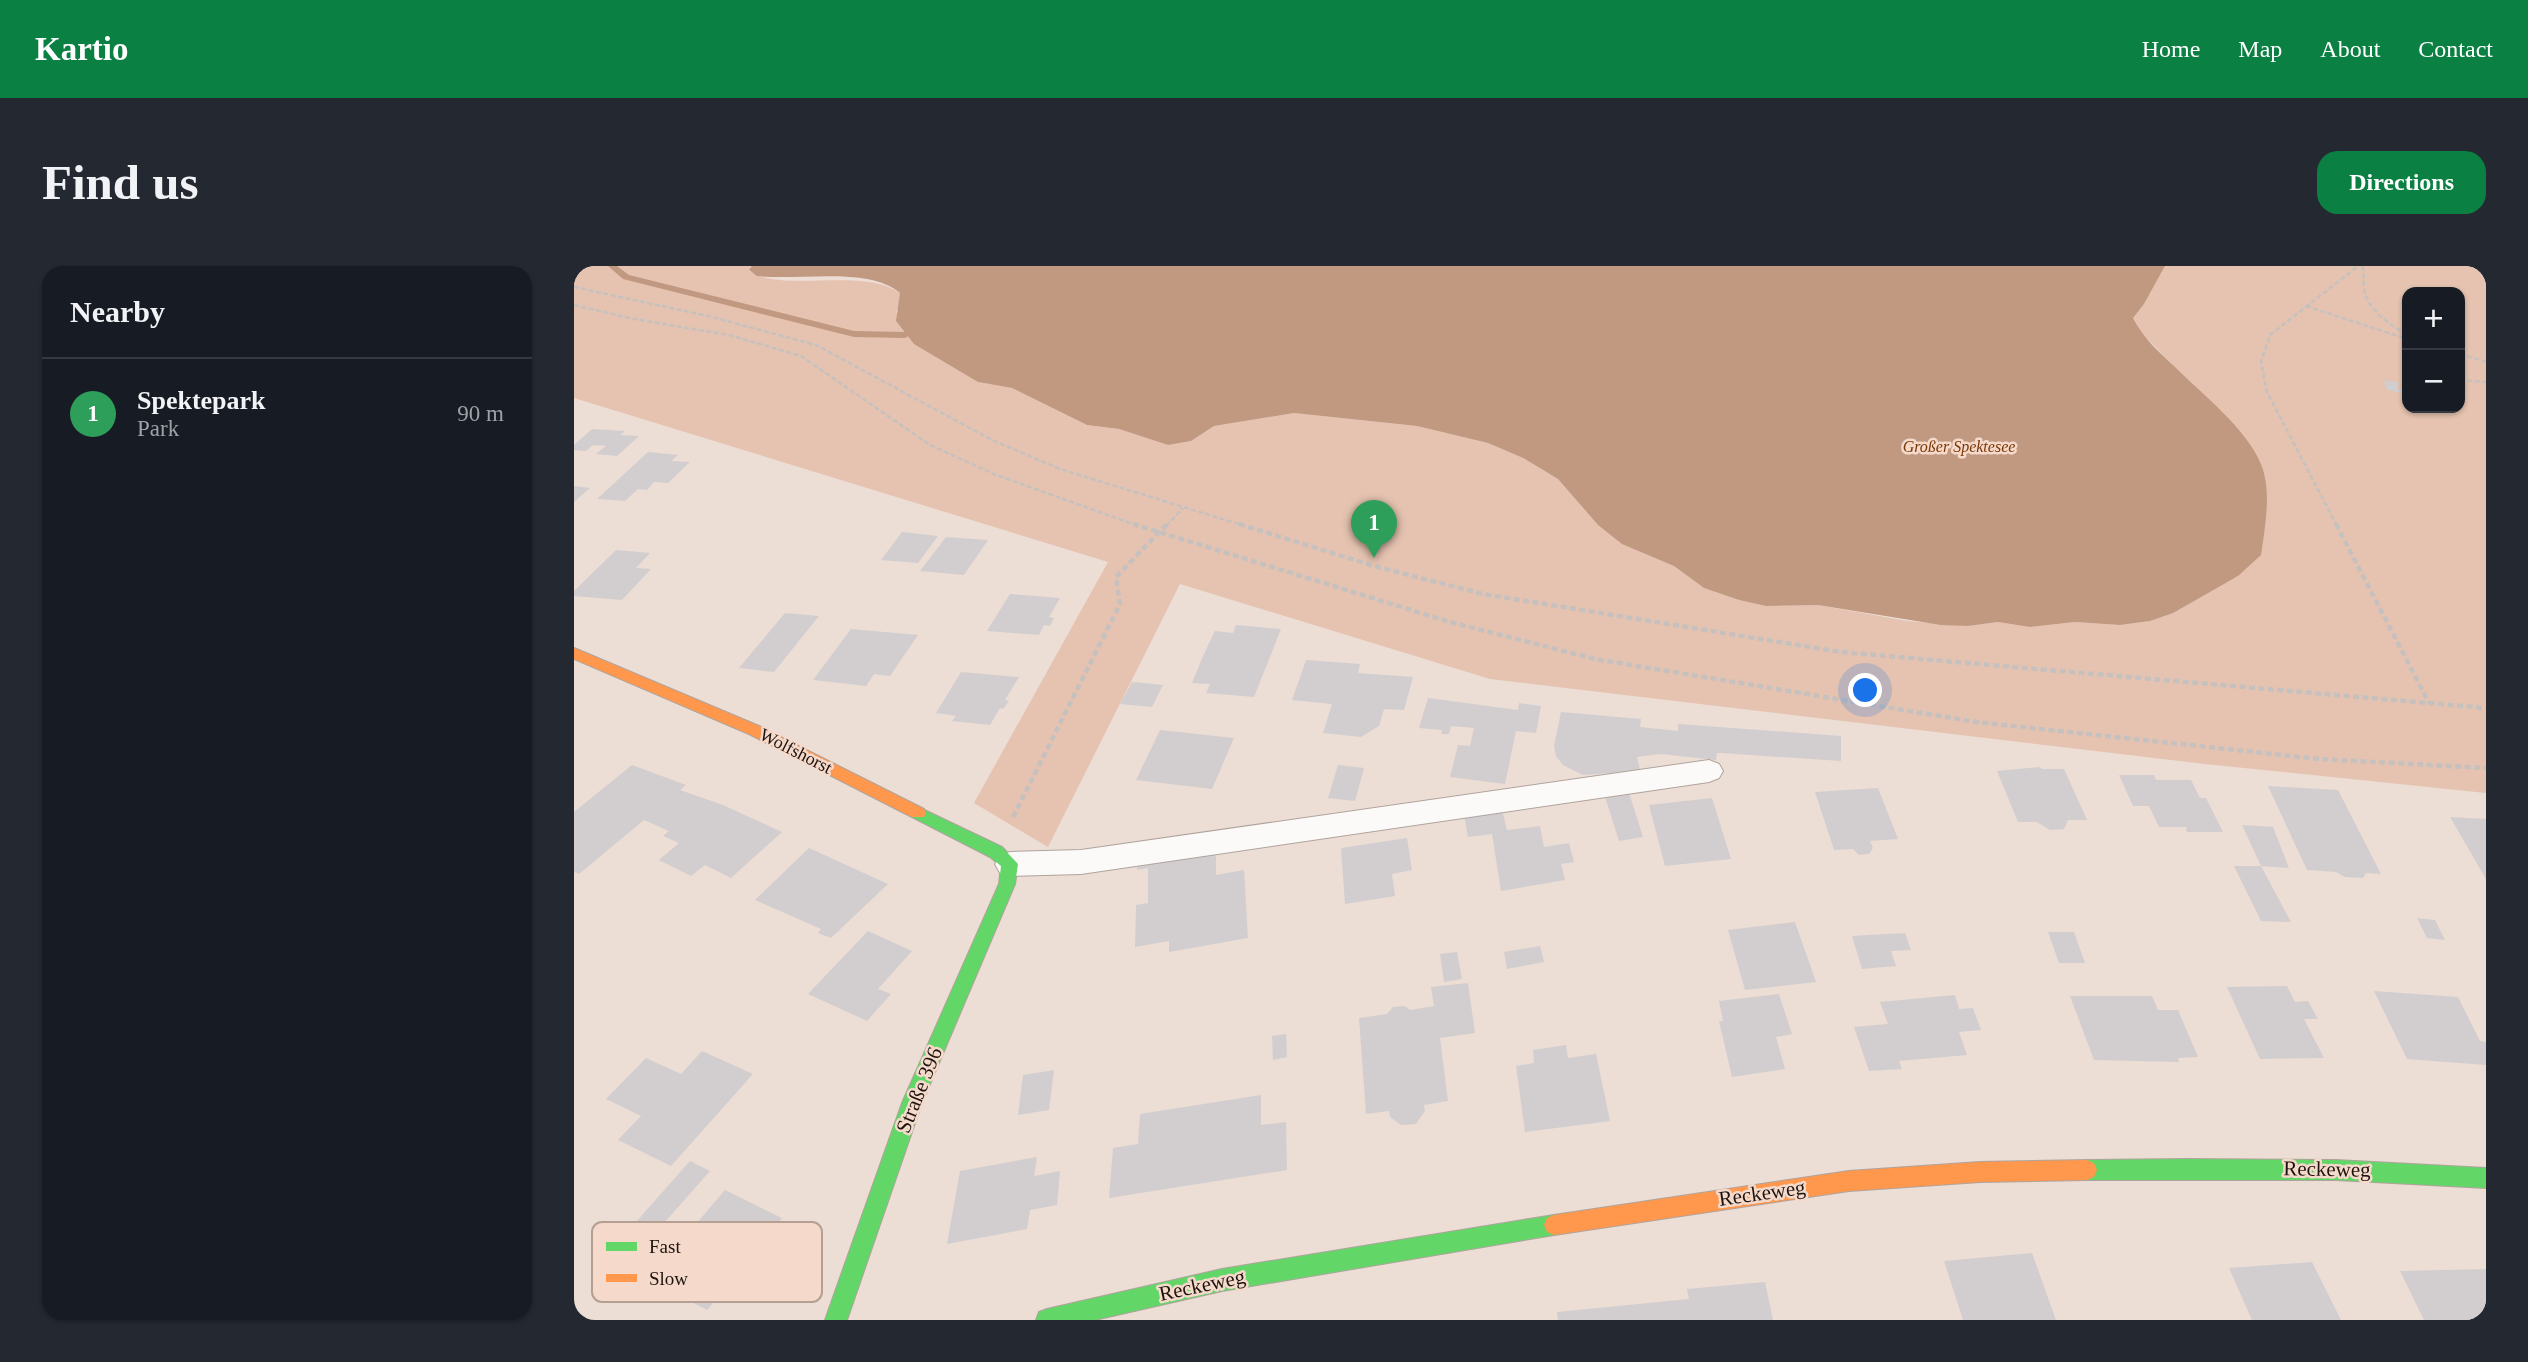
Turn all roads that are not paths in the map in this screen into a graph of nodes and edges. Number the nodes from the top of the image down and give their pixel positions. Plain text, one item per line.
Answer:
1 (574, 653) edge
2 (1709, 771) dead end
3 (1003, 858) junction
4 (2486, 1178) edge
5 (836, 1320) edge
6 (1047, 1320) edge

1 - 3 street, Wolfshorst
2 - 3 lane
3 - 5 street, Straße 396
4 - 6 street, Reckeweg

